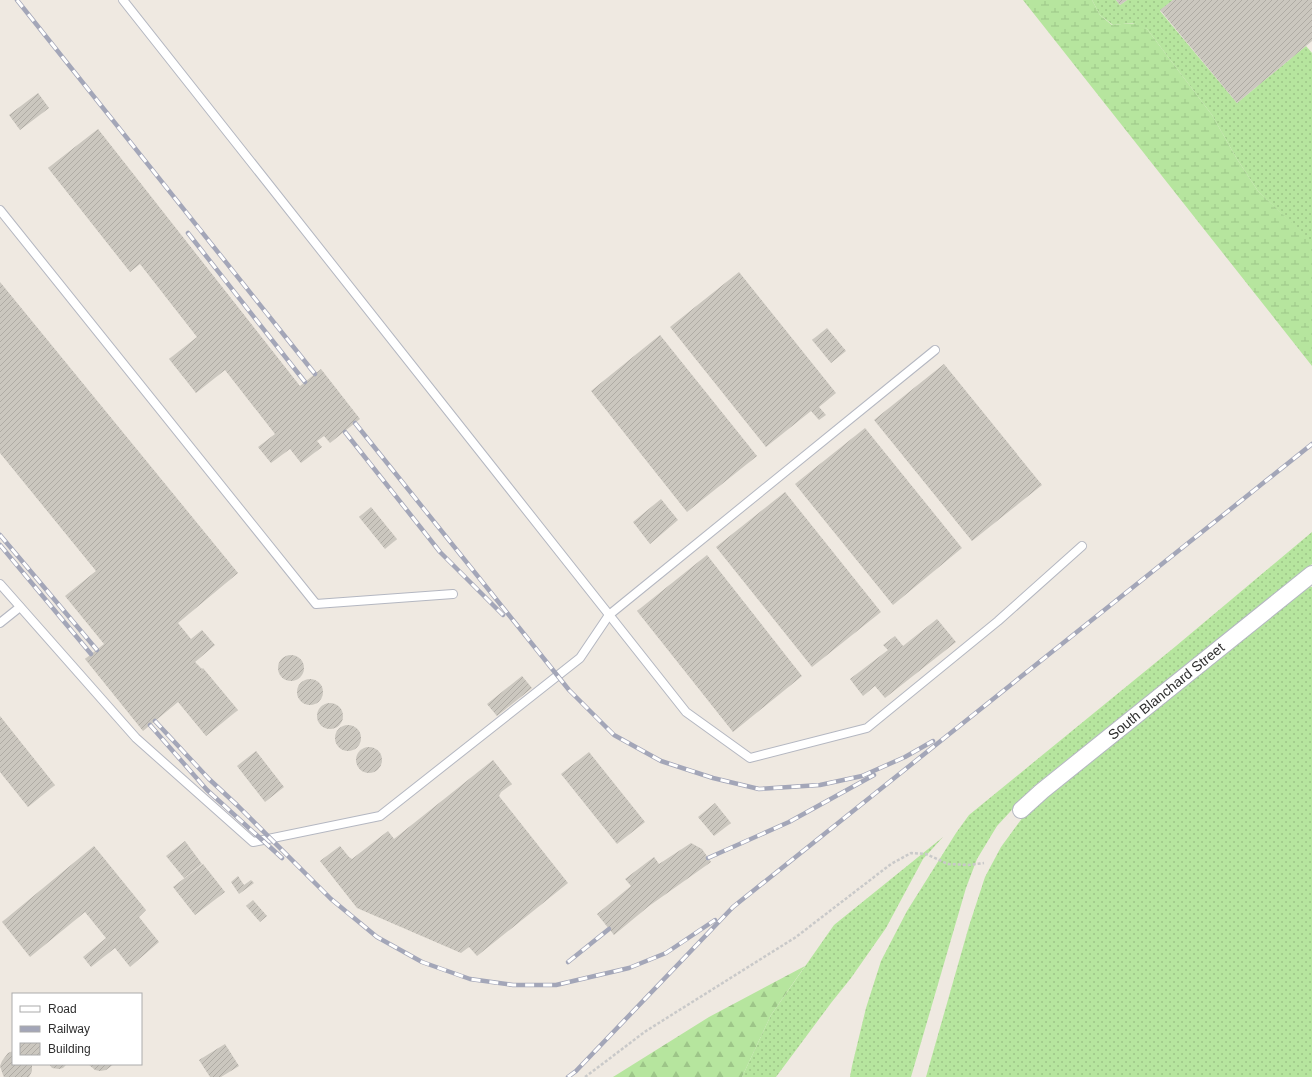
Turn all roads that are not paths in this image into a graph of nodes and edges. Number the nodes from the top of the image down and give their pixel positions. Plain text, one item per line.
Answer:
1 (123, 0) edge
2 (0, 210) edge
3 (935, 350) dead end
4 (1082, 546) dead end
5 (1312, 574) edge
6 (0, 584) edge
7 (453, 594) dead end
8 (20, 607) junction
9 (609, 615) junction
10 (0, 623) edge
11 (1022, 810) dead end

1 - 9 lane
2 - 7 lane
3 - 9 lane
4 - 9 lane
5 - 11 street, South Blanchard Street
6 - 8 lane
8 - 9 lane
8 - 10 lane

